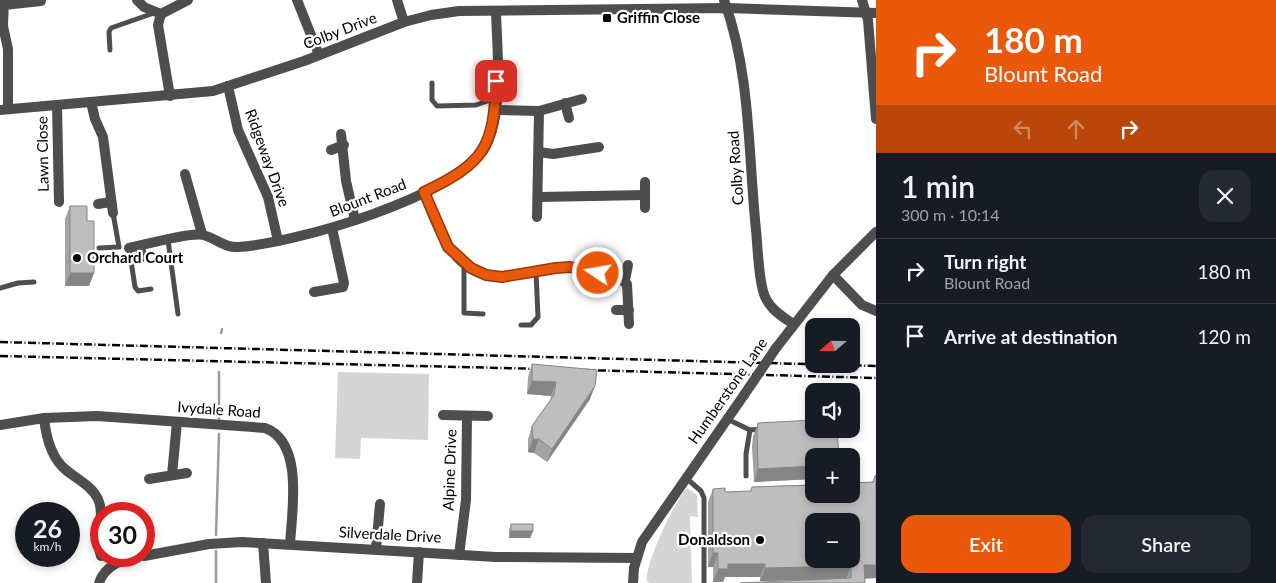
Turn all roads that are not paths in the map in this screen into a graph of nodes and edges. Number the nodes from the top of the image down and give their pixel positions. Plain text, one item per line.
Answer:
1 (136, 0) edge
2 (188, 0) edge
3 (297, 0) edge
4 (397, 0) edge
5 (862, 0) edge
6 (41, 1) edge
7 (4, 2) edge
8 (725, 4) edge
9 (569, 5) edge
10 (602, 5) edge
11 (496, 11) junction
12 (871, 13) edge
13 (157, 14) junction
14 (404, 22) junction
15 (110, 50) dead end
16 (319, 55) junction
17 (432, 83) dead end
18 (228, 86) junction
19 (170, 96) junction
20 (496, 98) junction
21 (582, 99) dead end
22 (91, 102) junction
23 (565, 103) junction
24 (57, 105) junction
25 (4, 109) edge
26 (495, 110) junction
27 (539, 110) junction
28 (569, 118) dead end
29 (876, 119) edge
30 (341, 134) dead end
31 (344, 145) junction
32 (599, 147) dead end
33 (331, 150) dead end
34 (539, 152) junction
35 (200, 180) dead end
36 (645, 182) dead end
37 (424, 192) junction
38 (645, 195) junction
39 (539, 197) junction
40 (58, 202) dead end
41 (98, 204) dead end
42 (112, 207) junction
43 (645, 208) dead end
44 (537, 217) dead end
45 (355, 220) junction
46 (332, 228) junction
47 (876, 232) edge
48 (202, 234) junction
49 (168, 240) junction
50 (278, 241) junction
51 (140, 246) junction
52 (99, 248) dead end
53 (129, 248) joint
54 (142, 257) dead end
55 (464, 263) junction
56 (628, 265) dead end
57 (536, 272) junction
58 (833, 275) junction
59 (625, 280) junction
60 (34, 282) dead end
61 (0, 288) edge
62 (151, 289) dead end
63 (314, 292) dead end
64 (616, 310) dead end
65 (628, 310) junction
66 (876, 311) edge
67 (178, 314) dead end
68 (483, 314) dead end
69 (629, 324) dead end
70 (793, 324) junction
71 (521, 326) dead end
72 (442, 415) dead end
73 (467, 416) junction
74 (488, 416) dead end
75 (44, 418) junction
76 (727, 419) junction
77 (178, 422) junction
78 (0, 425) edge
79 (768, 429) edge
80 (750, 430) junction
81 (187, 473) dead end
82 (172, 474) junction
83 (746, 476) dead end
84 (685, 478) junction
85 (150, 479) dead end
86 (704, 498) junction
87 (713, 498) edge
88 (98, 502) edge
89 (380, 504) dead end
90 (263, 543) junction
91 (290, 544) junction
92 (376, 549) junction
93 (419, 552) junction
94 (155, 554) edge
95 (459, 554) junction
96 (636, 558) junction
97 (109, 567) edge
98 (99, 583) edge
99 (266, 583) edge
100 (417, 583) edge
101 (633, 583) edge
102 (704, 583) edge

1 - 13 street
2 - 13 street
3 - 16 street
4 - 14 street
5 - 12 street
6 - 7 street
7 - 25 street
8 - 10 street, Colby Drive
8 - 12 street, Colby Drive
8 - 70 street, Colby Road
9 - 10 street, Colby Drive
9 - 11 street, Colby Drive
11 - 14 street, Colby Drive
11 - 20 street, Blount Road
12 - 29 street
13 - 15 lane
13 - 19 street
14 - 16 street, Colby Drive
16 - 18 street, Colby Drive
17 - 20 lane
18 - 19 street, Colby Drive
18 - 50 street, Ridgeway Drive
19 - 22 street, Colby Drive
20 - 26 street, Blount Road
21 - 23 street
22 - 24 street, Colby Drive
22 - 42 street
23 - 27 street
23 - 28 street
24 - 25 street, Colby Drive
24 - 40 street, Lawn Close
26 - 27 street
26 - 37 street, Blount Road
27 - 34 street
30 - 31 street
31 - 33 street
31 - 45 street
32 - 34 street
34 - 39 street
35 - 48 street
36 - 38 street
37 - 45 street, Blount Road
37 - 55 street
38 - 39 street
38 - 43 street
39 - 44 street
41 - 42 street
42 - 52 lane
45 - 46 street, Blount Road
46 - 50 street, Blount Road
46 - 63 street
47 - 58 street, Humberstone Lane
48 - 49 street
48 - 50 street, Blount Road
49 - 51 street
49 - 67 lane
51 - 53 street
51 - 54 street
53 - 62 lane
55 - 57 street
55 - 68 lane
56 - 59 street
57 - 59 street
57 - 71 lane
58 - 66 street
58 - 70 street, Humberstone Lane
59 - 65 street
60 - 61 lane
64 - 65 street
65 - 69 street
70 - 76 street, Humberstone Lane, bridge
72 - 73 street
73 - 74 street
73 - 95 street, Alpine Drive
75 - 77 street, Ivydale Road
75 - 78 street, Ivydale Road
75 - 88 street
76 - 80 lane
76 - 84 street, Humberstone Lane
77 - 82 street
77 - 91 street, Ivydale Road
79 - 80 lane
80 - 83 lane
81 - 82 street
82 - 85 street
84 - 86 lane
84 - 96 street, Humberstone Lane
86 - 87 lane
86 - 102 lane
89 - 92 street
90 - 91 street, Silverdale Drive
90 - 94 street, Silverdale Drive
90 - 99 street
91 - 92 street, Silverdale Drive
92 - 93 street, Silverdale Drive
93 - 95 street, Silverdale Drive
93 - 100 street
95 - 96 street, Silverdale Drive
96 - 101 street, Humberstone Lane
97 - 98 street

